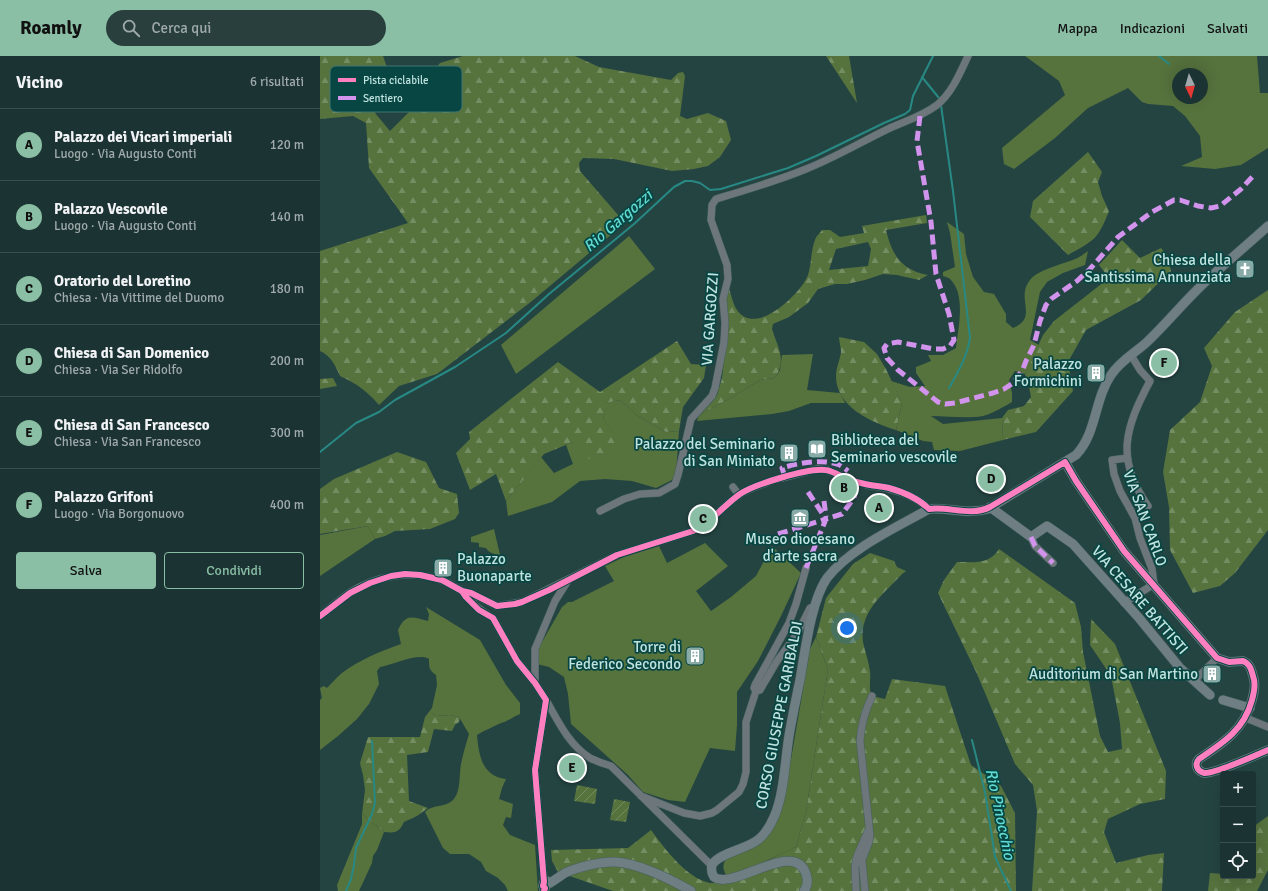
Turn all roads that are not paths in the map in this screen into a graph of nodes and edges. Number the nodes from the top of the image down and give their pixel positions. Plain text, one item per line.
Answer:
1 (968, 56) edge
2 (1268, 226) edge
3 (1131, 355) junction
4 (1127, 458) junction
5 (1065, 462) junction
6 (782, 478) tunnel mouth
7 (855, 482) tunnel mouth
8 (766, 483) tunnel mouth
9 (867, 485) tunnel mouth
10 (733, 488) dead end
11 (739, 495) junction
12 (1148, 506) dead end
13 (990, 508) junction
14 (929, 509) junction
15 (600, 511) dead end
16 (1032, 537) junction
17 (1053, 563) dead end
18 (806, 568) dead end
19 (569, 579) junction
20 (1154, 584) junction
21 (462, 591) junction
22 (1124, 603) junction
23 (497, 606) junction
24 (815, 607) junction
25 (320, 616) edge
26 (493, 618) junction
27 (1216, 658) junction
28 (1194, 681) junction
29 (535, 683) junction
30 (756, 690) junction
31 (1210, 695) dead end
32 (872, 696) dead end
33 (546, 700) junction
34 (1223, 700) dead end
35 (1250, 708) junction
36 (1246, 718) junction
37 (1268, 727) edge
38 (1268, 750) edge
39 (641, 796) junction
40 (869, 829) junction
41 (712, 866) junction
42 (546, 886) edge
43 (691, 891) edge
44 (804, 891) edge
45 (856, 891) edge
46 (866, 891) edge

1 - 15 street, VIA GARGOZZI
2 - 3 main road
3 - 4 street
3 - 5 main road
4 - 12 street
4 - 20 street, VIA SAN CARLO
5 - 13 main road
5 - 20 main road
6 - 7 street
8 - 11 street
9 - 14 street
10 - 11 street
11 - 19 street
13 - 14 main road
13 - 16 main road
14 - 24 main road, CORSO GIUSEPPE GARIBALDI
16 - 17 street
16 - 22 main road, VIA CESARE BATTISTI
18 - 30 street
19 - 23 street
19 - 29 street
20 - 22 street
20 - 27 main road
21 - 23 street
21 - 25 street
21 - 26 street
22 - 28 main road, VIA CESARE BATTISTI
23 - 26 street
24 - 30 street
24 - 41 main road, CORSO GIUSEPPE GARIBALDI
26 - 29 street
27 - 28 street
27 - 35 main road
28 - 31 main road, VIA CESARE BATTISTI
29 - 33 street
30 - 39 street
32 - 40 street
33 - 39 street
33 - 42 street
34 - 35 main road
35 - 36 main road
36 - 37 street
36 - 38 main road
39 - 41 street
40 - 45 street
40 - 46 street
41 - 44 main road
42 - 43 main road

